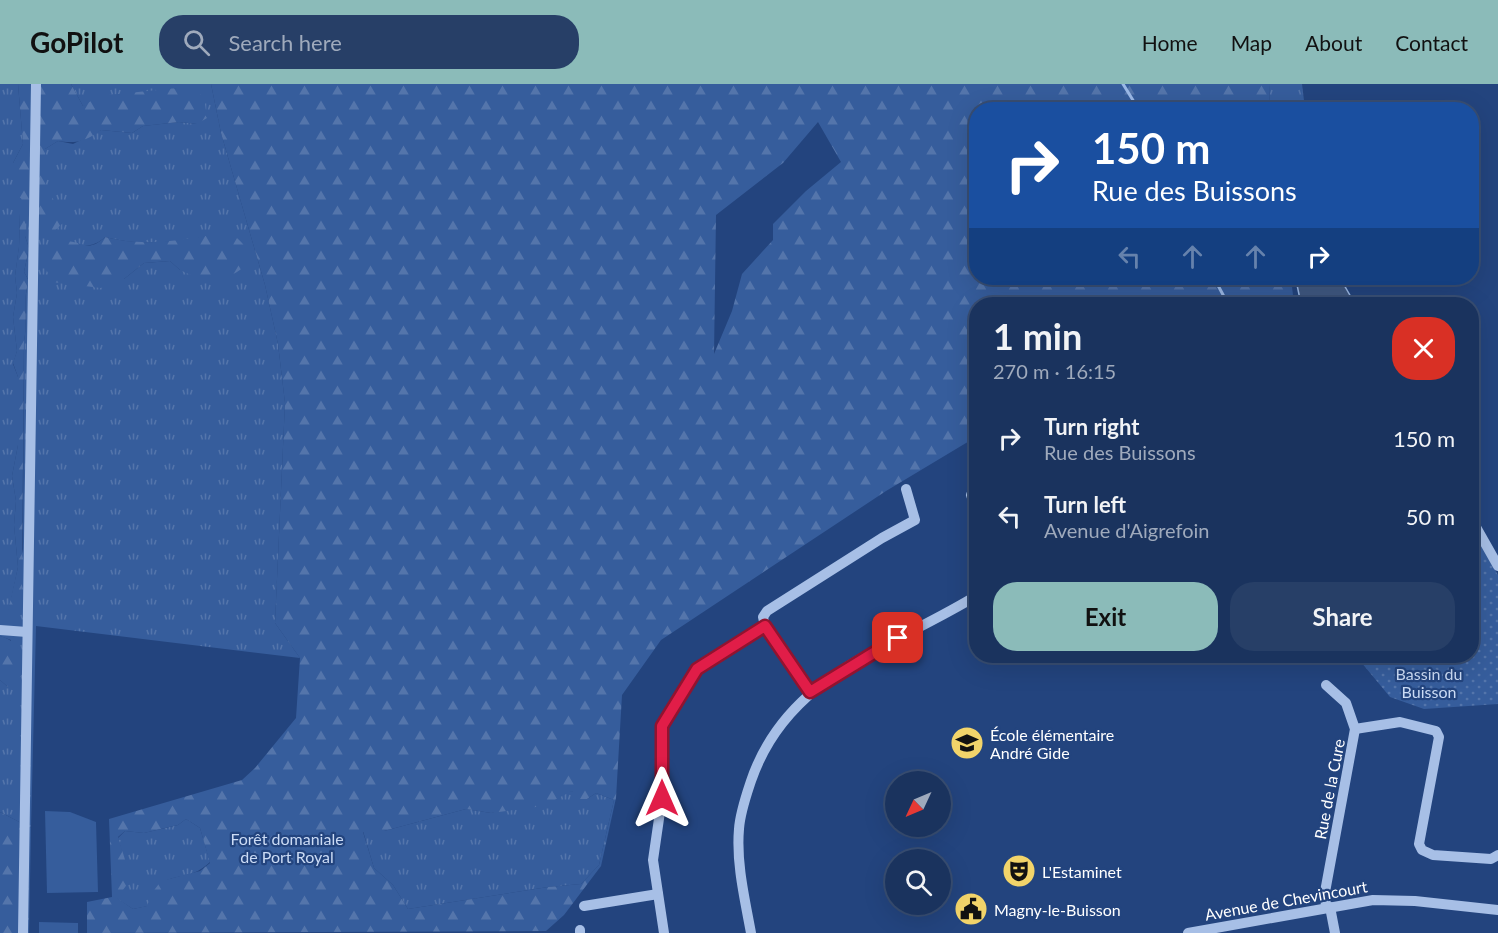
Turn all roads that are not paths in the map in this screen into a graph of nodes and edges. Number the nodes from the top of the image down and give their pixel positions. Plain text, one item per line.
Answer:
1 (36, 84) edge
2 (906, 489) dead end
3 (1479, 532) edge
4 (1498, 566) edge
5 (969, 600) edge
6 (765, 626) junction
7 (0, 630) edge
8 (26, 635) junction
9 (1326, 684) dead end
10 (810, 692) junction
11 (1355, 729) junction
12 (1498, 855) edge
13 (658, 894) junction
14 (584, 906) dead end
15 (1328, 907) junction
16 (1498, 910) edge
17 (1232, 928) edge
18 (23, 933) edge
19 (664, 933) edge
20 (751, 933) edge
21 (1188, 933) edge
22 (1335, 933) edge

1 - 8 street
2 - 6 street
3 - 4 street
5 - 10 street
6 - 10 street
6 - 13 street
7 - 8 street
8 - 18 street
9 - 11 street, Rue de la Cure
10 - 20 street
11 - 12 street
11 - 15 street, Rue de la Cure
13 - 14 street
13 - 19 street
15 - 16 street, Avenue de Chevincourt
15 - 17 street, Avenue de Chevincourt
15 - 22 street, Rue de la Cure
17 - 21 street, Avenue de Chevincourt

